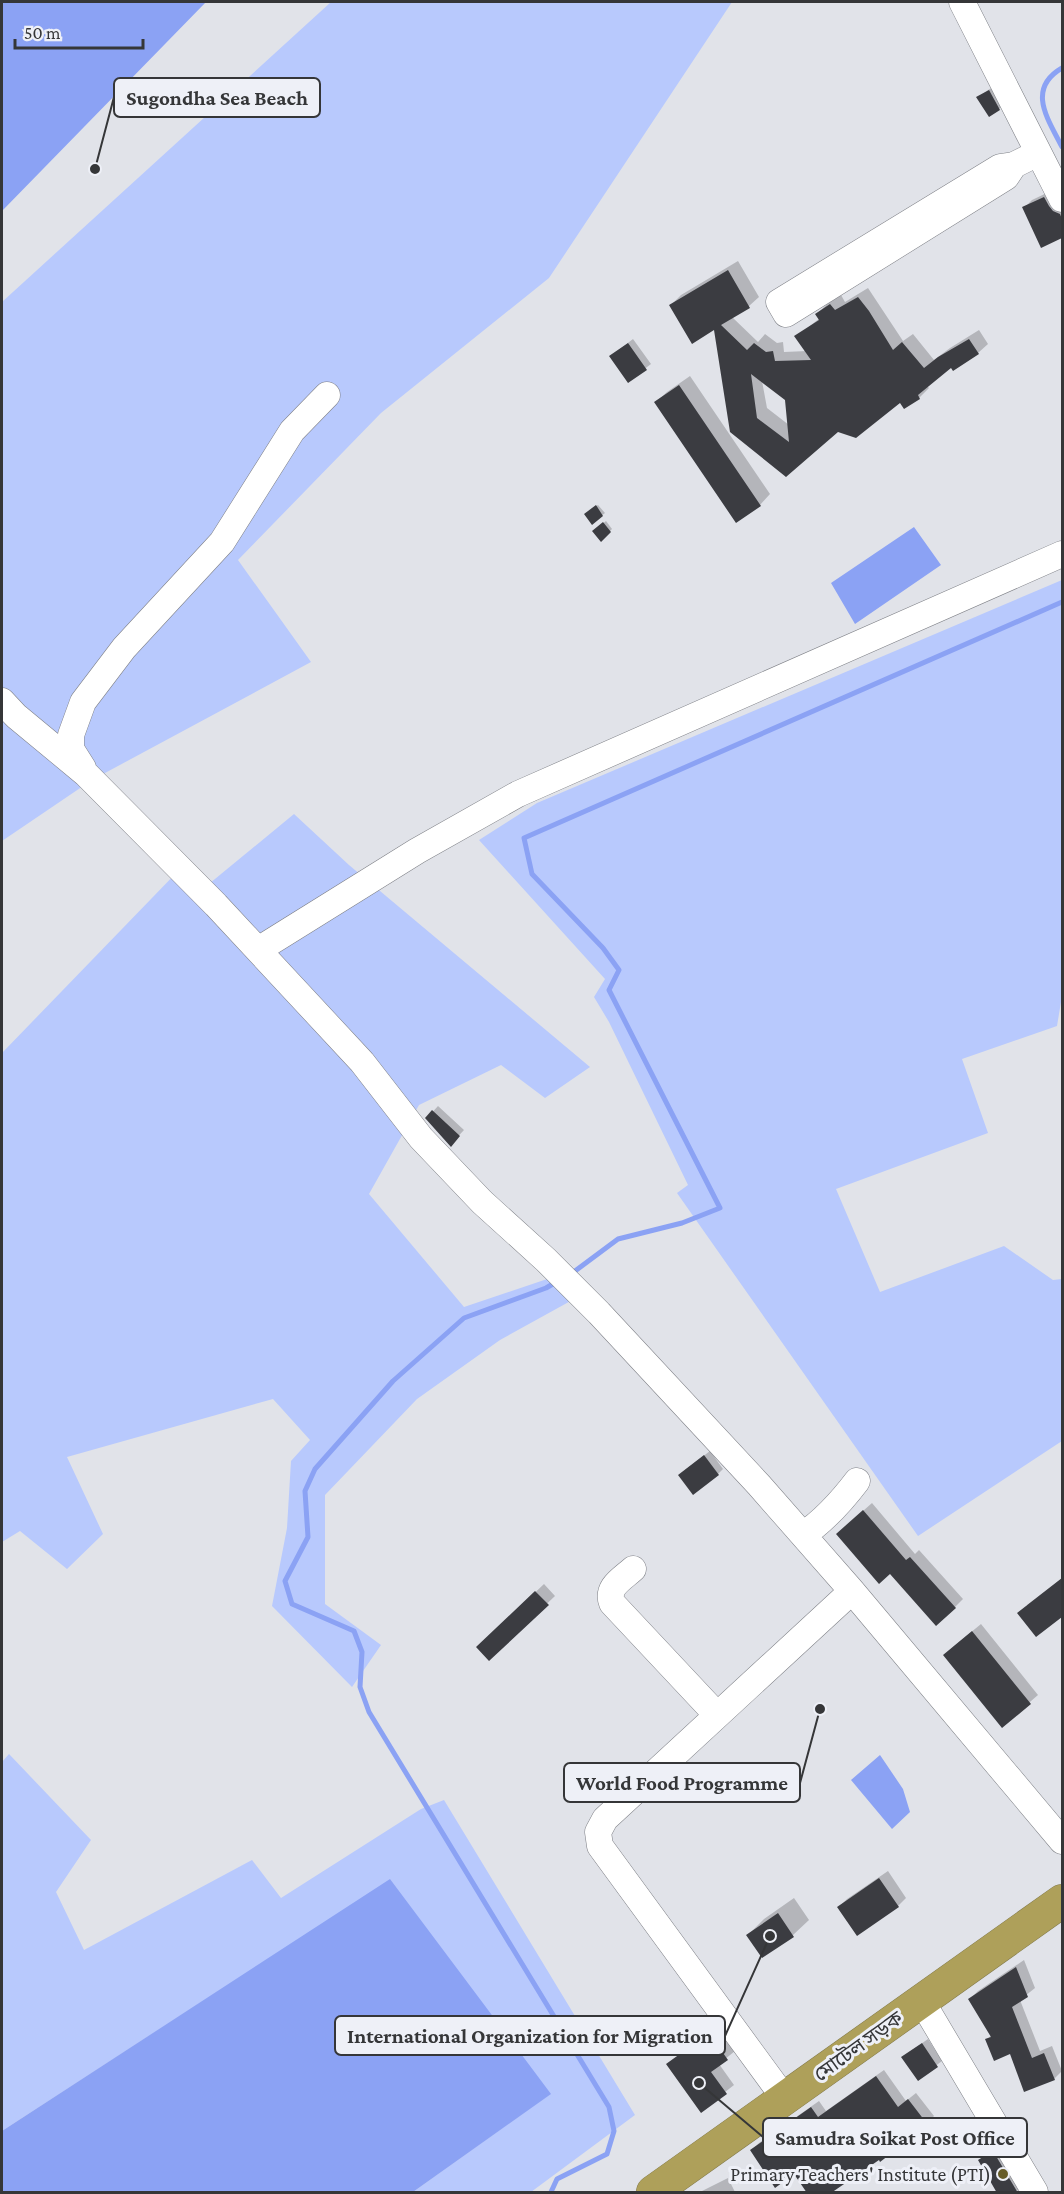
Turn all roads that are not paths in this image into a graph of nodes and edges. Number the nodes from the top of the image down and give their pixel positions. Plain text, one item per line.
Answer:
1 (962, 2) edge
2 (1038, 153) junction
3 (1014, 165) junction
4 (1062, 199) edge
5 (327, 395) dead end
6 (1062, 554) edge
7 (2, 701) edge
8 (86, 774) junction
9 (258, 950) junction
10 (857, 1480) dead end
11 (803, 1534) junction
12 (633, 1569) dead end
13 (852, 1591) junction
14 (717, 1715) junction
15 (1062, 1841) edge
16 (1062, 1900) edge
17 (921, 2000) junction
18 (785, 2099) junction
19 (653, 2193) edge
20 (1035, 2193) edge

1 - 2 street
2 - 3 street
2 - 4 street
3 - 3 street
5 - 8 street
6 - 9 street
7 - 8 street
8 - 9 street
9 - 11 street
10 - 11 street
11 - 13 street
12 - 14 street
13 - 14 street
13 - 15 street
14 - 18 street
16 - 17 highway, মোটেল সড়ক
17 - 18 highway, মোটেল সড়ক
17 - 20 street
18 - 19 highway, মোটেল সড়ক

